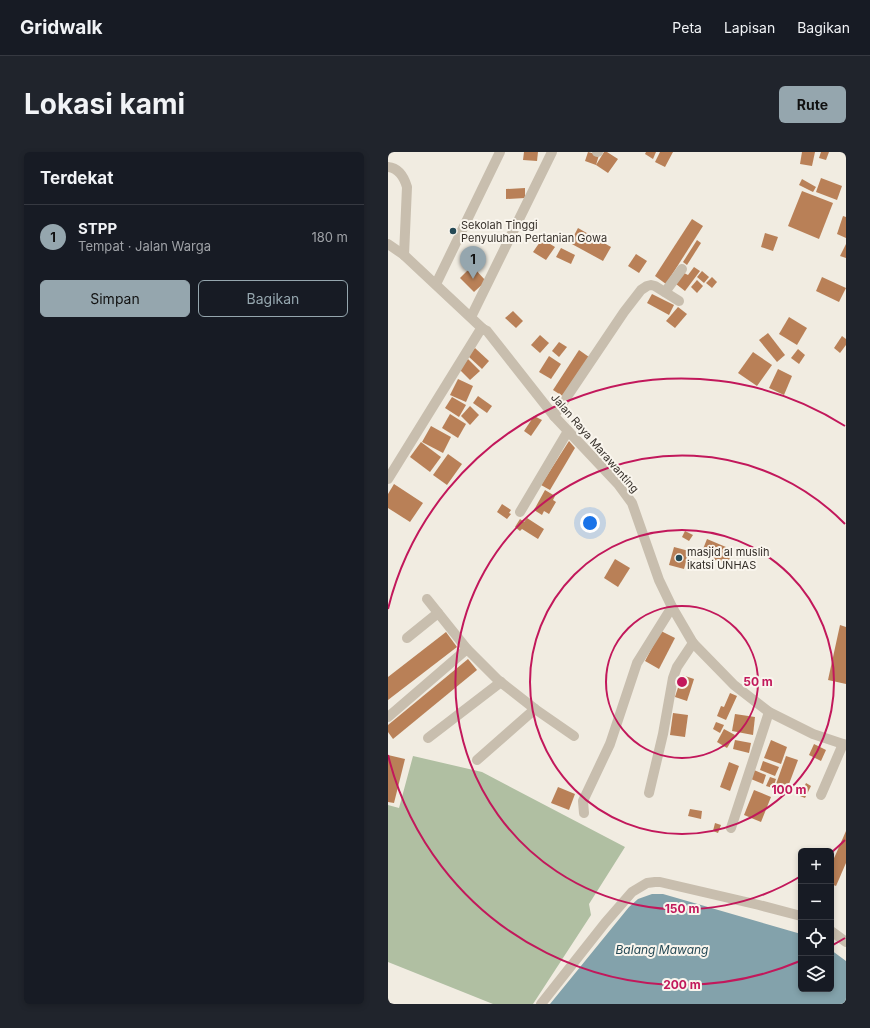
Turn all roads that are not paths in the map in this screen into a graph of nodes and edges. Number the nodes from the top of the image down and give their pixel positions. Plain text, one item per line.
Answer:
1 (500, 152) edge
2 (552, 152) edge
3 (388, 167) edge
4 (388, 244) edge
5 (404, 254) junction
6 (682, 269) dead end
7 (436, 284) junction
8 (665, 292) junction
9 (679, 301) dead end
10 (471, 317) junction
11 (483, 329) junction
12 (554, 416) junction
13 (568, 431) junction
14 (390, 473) edge
15 (520, 512) dead end
16 (427, 599) dead end
17 (672, 608) junction
18 (438, 612) junction
19 (407, 638) dead end
20 (693, 643) junction
21 (467, 649) junction
22 (501, 682) junction
23 (536, 709) junction
24 (769, 712) junction
25 (388, 717) edge
26 (574, 736) dead end
27 (428, 738) dead end
28 (844, 745) edge
29 (477, 760) dead end
30 (649, 792) dead end
31 (821, 795) dead end
32 (584, 813) dead end
33 (731, 828) dead end
34 (798, 915) edge
35 (834, 933) edge
36 (846, 942) edge
37 (541, 1004) edge

1 - 7 street
2 - 10 street
3 - 5 street
4 - 5 street, Jalan Raya Marawanting
5 - 7 street, Jalan Raya Marawanting
6 - 8 street
7 - 10 street, Jalan Raya Marawanting
8 - 9 street
8 - 12 street
10 - 11 street, Jalan Raya Marawanting
11 - 12 street, Jalan Raya Marawanting
11 - 14 street
12 - 13 street, Jalan Raya Marawanting
13 - 15 street
13 - 17 street, Jalan Raya Marawanting
16 - 18 street
17 - 20 street, Jalan Raya Marawanting
17 - 32 street
18 - 19 street
18 - 21 street
20 - 24 street, Jalan Raya Marawanting
20 - 30 street
21 - 22 street
21 - 25 street
22 - 23 street
22 - 27 street
23 - 26 street
23 - 29 street
24 - 28 street, Jalan Raya Marawanting
24 - 33 street
28 - 31 street
34 - 37 street
35 - 36 street

